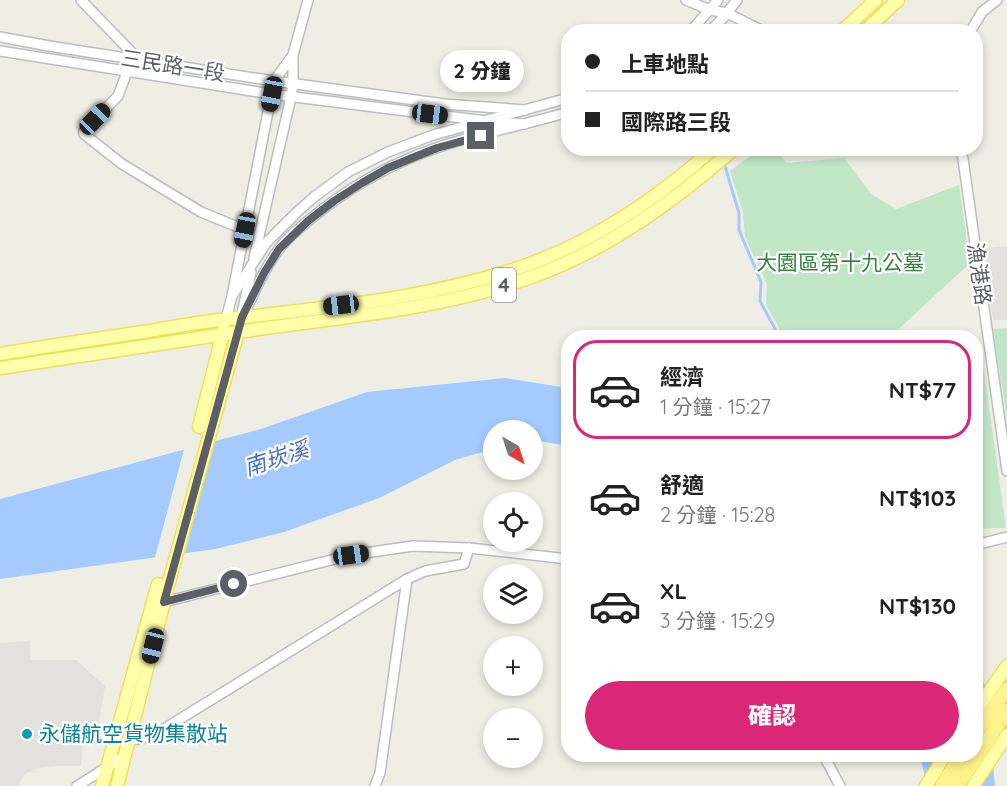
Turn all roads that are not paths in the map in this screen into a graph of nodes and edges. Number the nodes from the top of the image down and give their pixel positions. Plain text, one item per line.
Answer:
1 (81, 0) edge
2 (308, 0) edge
3 (686, 0) edge
4 (718, 0) edge
5 (737, 0) edge
6 (876, 0) edge
7 (898, 0) edge
8 (997, 0) edge
9 (719, 12) junction
10 (702, 24) edge
11 (713, 24) edge
12 (747, 24) edge
13 (850, 24) edge
14 (872, 24) edge
15 (975, 24) edge
16 (0, 37) edge
17 (0, 51) edge
18 (293, 56) junction
19 (139, 60) junction
20 (127, 72) junction
21 (274, 81) junction
22 (294, 83) junction
23 (272, 94) junction
24 (291, 97) junction
25 (561, 100) edge
26 (525, 110) junction
27 (561, 114) edge
28 (486, 121) junction
29 (525, 124) junction
30 (704, 156) edge
31 (726, 156) edge
32 (962, 156) edge
33 (245, 230) junction
34 (252, 264) junction
35 (232, 297) junction
36 (242, 317) junction
37 (226, 319) junction
38 (238, 332) junction
39 (222, 334) junction
40 (0, 354) edge
41 (0, 368) edge
42 (199, 427) dead end
43 (1007, 471) edge
44 (1007, 537) edge
45 (983, 543) edge
46 (469, 548) junction
47 (561, 558) edge
48 (407, 579) junction
49 (164, 583) junction
50 (164, 602) junction
51 (1007, 666) edge
52 (1007, 689) edge
53 (983, 700) edge
54 (1007, 711) edge
55 (983, 722) edge
56 (1007, 735) edge
57 (129, 740) junction
58 (983, 747) edge
59 (125, 756) junction
60 (827, 762) edge
61 (941, 762) edge
62 (957, 762) edge
63 (973, 762) edge
64 (106, 768) junction
65 (77, 786) edge
66 (102, 786) edge
67 (117, 786) edge
68 (375, 786) edge
69 (840, 786) edge
70 (926, 786) edge
71 (942, 786) edge
72 (957, 786) edge
73 (973, 786) edge

1 - 19 street
2 - 18 street
3 - 9 street
4 - 9 street
5 - 9 street
6 - 13 main road
7 - 14 main road
8 - 15 street
9 - 10 street
9 - 11 street
9 - 12 street
16 - 19 street, 三民路一段
17 - 20 street, 三民路一段
18 - 21 street
18 - 22 street
19 - 21 street, 三民路一段
20 - 23 street, 三民路一段
20 - 33 street
21 - 22 street, 三民路一段
21 - 23 street
22 - 24 street
22 - 26 street, 三民路一段
23 - 24 street, 三民路一段
23 - 33 street
24 - 28 street, 三民路一段
24 - 34 street
25 - 26 street
26 - 28 street
27 - 29 street
28 - 29 street, 三民路一段
28 - 34 street
29 - 36 street
30 - 36 main road, 4
31 - 38 main road, 4
32 - 43 street, 漁港路
33 - 35 street
34 - 35 street
34 - 36 street
35 - 37 street
36 - 37 main road, 4
36 - 38 street
37 - 39 main road
37 - 40 main road, 4
38 - 39 main road, 4
38 - 49 main road
39 - 41 main road, 4
39 - 42 main road
44 - 45 street
46 - 47 street
46 - 48 street
46 - 50 street
48 - 57 street
48 - 68 street
49 - 50 main road
49 - 64 main road
50 - 57 main road
51 - 53 main road
52 - 55 highway
54 - 58 highway
56 - 73 main road
57 - 59 main road
59 - 64 street
59 - 67 main road
60 - 69 street
61 - 70 main road
62 - 71 highway
63 - 72 highway
64 - 65 street
64 - 66 main road

